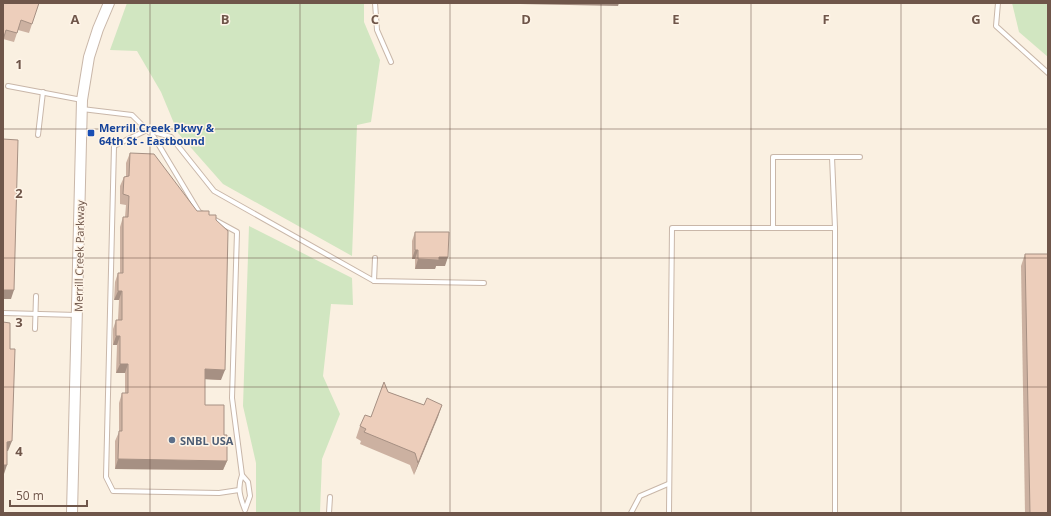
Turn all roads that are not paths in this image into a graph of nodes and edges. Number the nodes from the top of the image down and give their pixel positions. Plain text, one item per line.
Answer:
1 (110, 3) edge
2 (375, 3) edge
3 (998, 3) edge
4 (391, 62) dead end
5 (1048, 73) edge
6 (8, 86) dead end
7 (43, 92) junction
8 (82, 104) junction
9 (147, 130) junction
10 (38, 135) dead end
11 (832, 157) junction
12 (860, 157) dead end
13 (206, 215) edge
14 (212, 218) edge
15 (773, 228) junction
16 (834, 228) junction
17 (375, 258) dead end
18 (374, 281) junction
19 (484, 283) dead end
20 (36, 296) dead end
21 (3, 313) edge
22 (36, 314) junction
23 (77, 315) junction
24 (35, 329) dead end
25 (242, 475) junction
26 (668, 484) junction
27 (239, 490) junction
28 (330, 496) dead end
29 (245, 511) edge
30 (72, 513) edge
31 (329, 513) edge
32 (631, 513) edge
33 (669, 513) edge
34 (835, 513) edge

1 - 8 street, Merrill Creek Parkway
2 - 4 lane
3 - 5 lane
6 - 7 lane
7 - 8 lane
7 - 10 lane
8 - 9 lane
8 - 23 street, Merrill Creek Parkway
9 - 13 lane
9 - 18 lane
9 - 27 lane
11 - 12 lane
11 - 15 lane
11 - 16 lane
14 - 25 lane
15 - 16 lane
15 - 26 lane
16 - 34 lane
17 - 18 lane
18 - 19 lane
20 - 22 lane
21 - 22 lane
22 - 23 lane
22 - 24 lane
23 - 30 street, Merrill Creek Parkway
25 - 27 lane
25 - 29 lane
26 - 32 lane
26 - 33 lane
27 - 29 lane
28 - 31 lane

